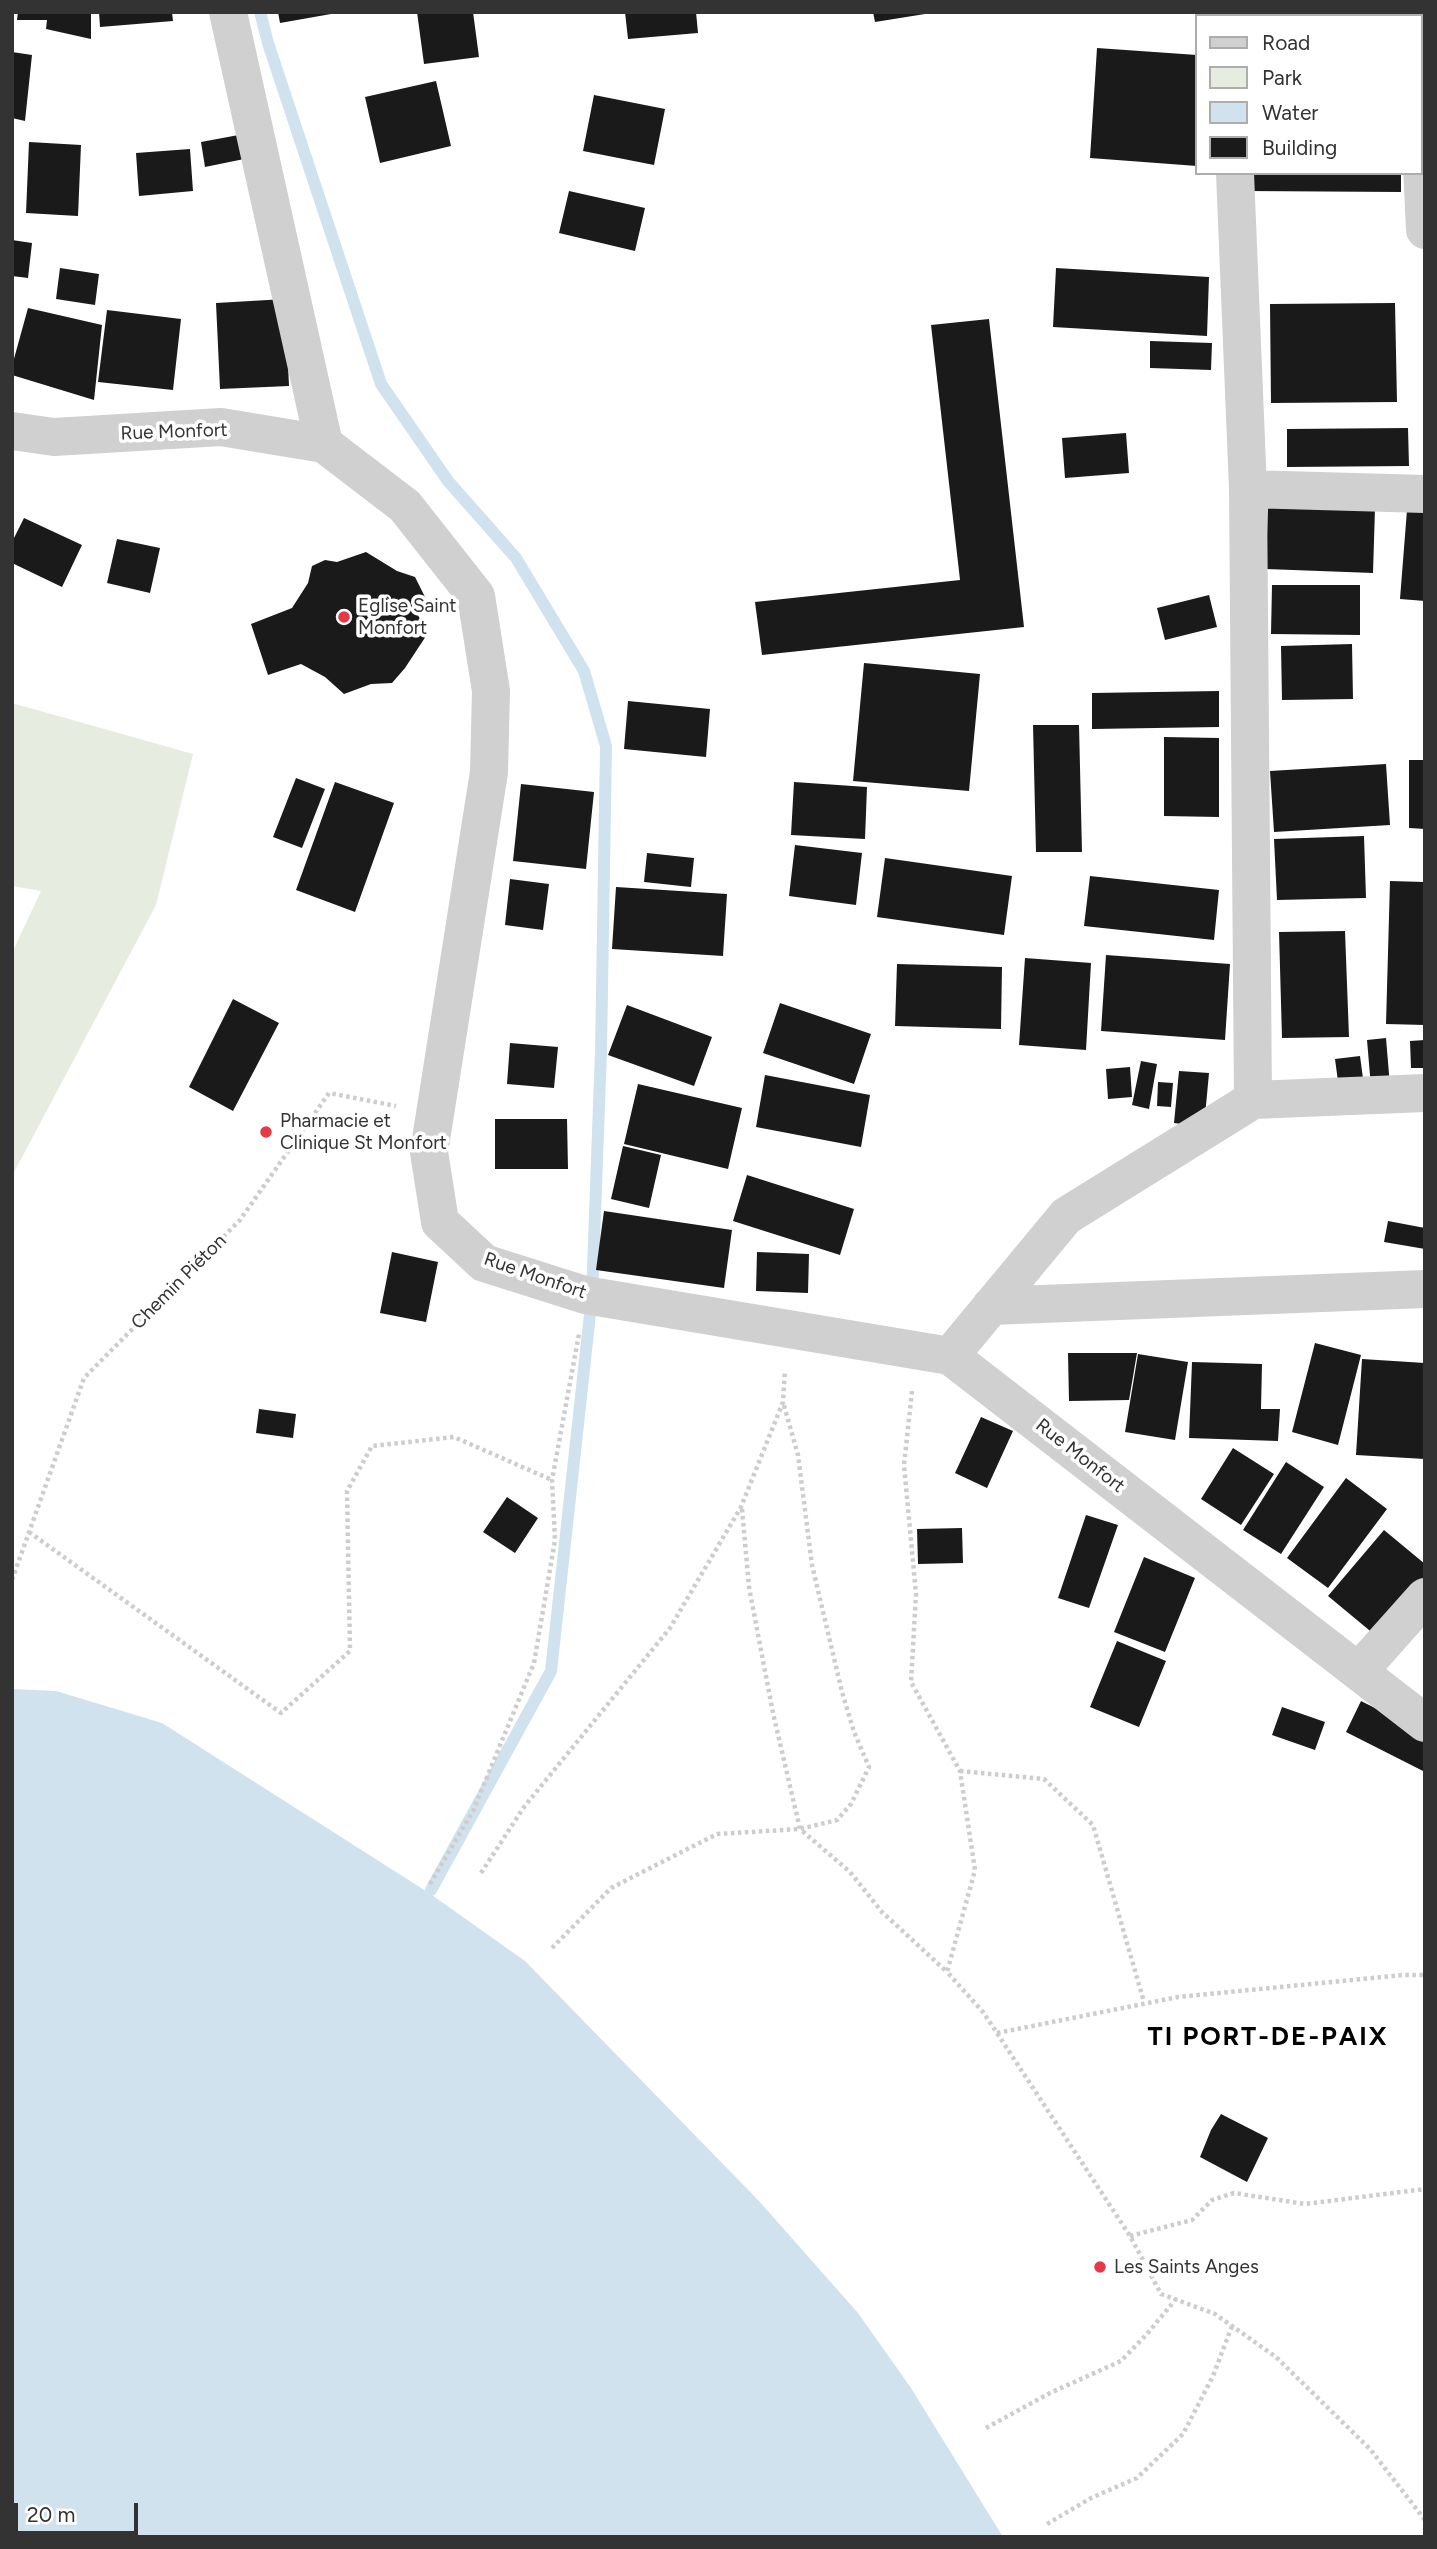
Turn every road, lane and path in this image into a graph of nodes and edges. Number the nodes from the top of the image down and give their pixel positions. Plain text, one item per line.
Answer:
1 (228, 12) edge
2 (1235, 175) edge
3 (1422, 175) edge
4 (1425, 230) edge
5 (12, 431) edge
6 (324, 444) junction
7 (1248, 488) junction
8 (1425, 494) edge
9 (1425, 1093) edge
10 (1252, 1100) junction
11 (435, 1114) junction
12 (1425, 1289) edge
13 (585, 1295) junction
14 (991, 1306) junction
15 (788, 1331) junction
16 (933, 1353) junction
17 (783, 1402) junction
18 (552, 1480) junction
19 (741, 1507) junction
20 (29, 1532) junction
21 (12, 1580) edge
22 (1425, 1597) edge
23 (1359, 1671) junction
24 (1425, 1723) edge
25 (960, 1771) junction
26 (800, 1829) junction
27 (481, 1873) dead end
28 (430, 1884) dead end
29 (552, 1948) dead end
30 (947, 1972) junction
31 (1425, 1975) edge
32 (1144, 2003) junction
33 (997, 2033) junction
34 (1425, 2189) edge
35 (1130, 2236) junction
36 (1176, 2299) junction
37 (1232, 2326) junction
38 (986, 2428) dead end
39 (1425, 2520) edge
40 (1047, 2524) dead end

1 - 6 street
2 - 7 street
3 - 4 street
5 - 6 street, Rue Monfort
6 - 11 street, Rue Monfort
7 - 8 street
7 - 10 street
9 - 10 street
10 - 14 street
11 - 13 street, Rue Monfort
11 - 20 path, Chemin Piéton
12 - 14 street
13 - 15 street, Rue Monfort
13 - 18 path
14 - 16 street
15 - 16 street, Rue Monfort
15 - 17 path
16 - 23 street, Rue Monfort
16 - 25 path
17 - 19 path
17 - 26 path
18 - 20 path
18 - 28 path
19 - 26 path
19 - 27 path
20 - 21 path, Chemin Piéton
22 - 23 street
23 - 24 street, Rue Monfort
25 - 30 path
25 - 32 path
26 - 29 path
26 - 30 path
30 - 33 path
31 - 32 path
32 - 33 path
33 - 35 path
34 - 35 path
35 - 36 path
36 - 37 path
36 - 38 path
37 - 39 path
37 - 40 path

